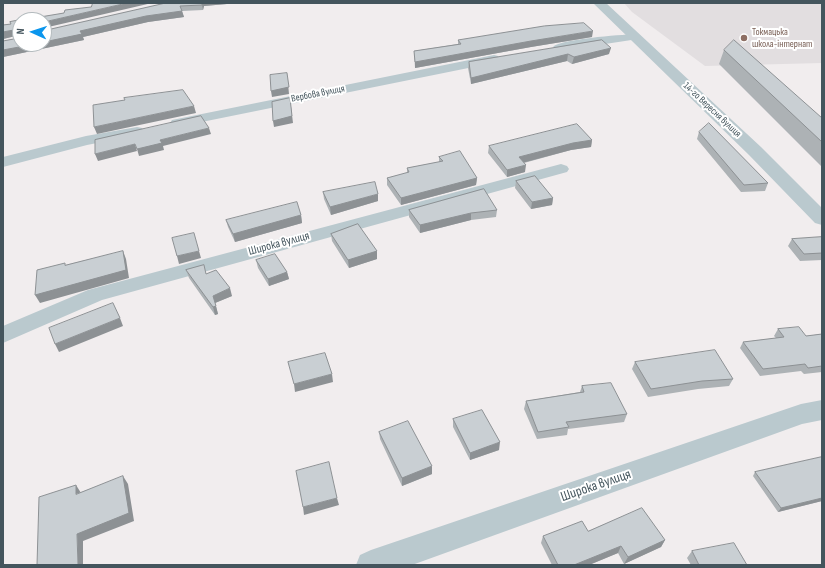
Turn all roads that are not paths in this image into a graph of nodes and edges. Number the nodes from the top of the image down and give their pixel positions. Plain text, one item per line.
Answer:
1 (599, 3) edge
2 (634, 37) junction
3 (548, 49) edge
4 (510, 56) edge
5 (163, 126) edge
6 (148, 129) edge
7 (3, 162) edge
8 (561, 169) dead end
9 (822, 219) edge
10 (3, 335) edge
11 (822, 410) edge
12 (372, 565) edge

1 - 2 street, 14-го Вересня вулиця
2 - 3 street
2 - 9 street, 14-го Вересня вулиця
4 - 5 street, Вербова вулиця
6 - 7 street
8 - 10 street, Широка вулиця
11 - 12 street, Широка вулиця

